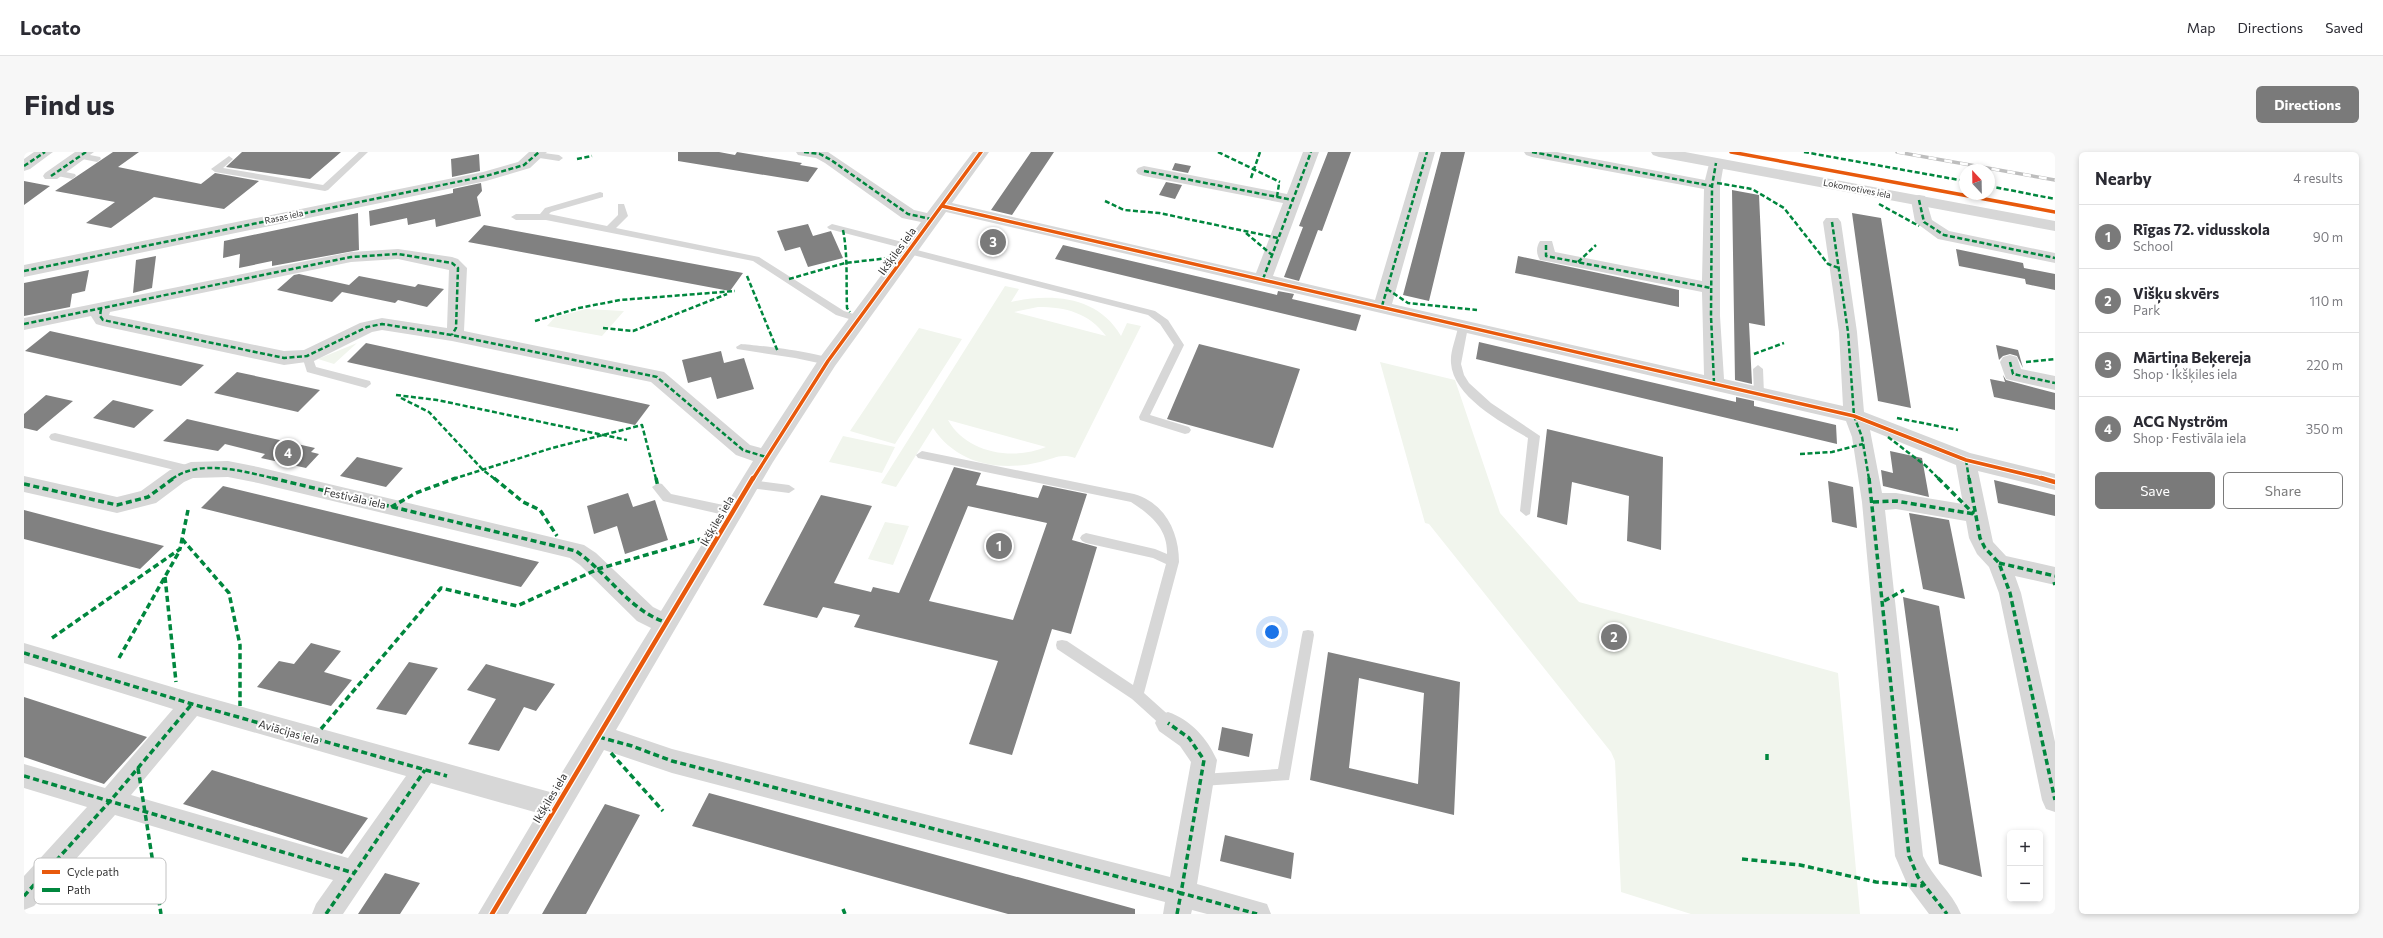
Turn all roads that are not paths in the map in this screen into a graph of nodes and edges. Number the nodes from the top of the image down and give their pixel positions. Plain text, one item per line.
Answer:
1 (45, 152) edge
2 (364, 152) edge
3 (804, 152) edge
4 (981, 152) edge
5 (1311, 152) edge
6 (1426, 152) edge
7 (1532, 152) edge
8 (1659, 152) edge
9 (537, 154) edge
10 (87, 156) edge
11 (559, 158) dead end
12 (230, 159) dead end
13 (1716, 163) junction
14 (24, 166) edge
15 (1144, 171) dead end
16 (59, 175) dead end
17 (1712, 186) junction
18 (600, 195) dead end
19 (1293, 200) junction
20 (1918, 200) junction
21 (621, 206) dead end
22 (936, 213) junction
23 (516, 217) dead end
24 (546, 217) junction
25 (1832, 222) dead end
26 (2055, 226) edge
27 (832, 227) dead end
28 (608, 230) junction
29 (1546, 245) dead end
30 (910, 249) junction
31 (2055, 258) edge
32 (24, 271) edge
33 (1263, 279) junction
34 (1711, 288) junction
35 (1382, 306) junction
36 (102, 309) junction
37 (859, 319) junction
38 (24, 324) edge
39 (1463, 327) junction
40 (452, 336) junction
41 (741, 347) dead end
42 (306, 356) junction
43 (828, 361) junction
44 (2010, 362) dead end
45 (1758, 369) dead end
46 (1714, 383) junction
47 (2055, 383) edge
48 (366, 384) dead end
49 (1759, 394) junction
50 (1854, 416) junction
51 (1185, 430) dead end
52 (55, 437) dead end
53 (922, 455) dead end
54 (766, 457) junction
55 (1966, 460) junction
56 (191, 470) junction
57 (2055, 482) edge
58 (24, 484) edge
59 (750, 484) junction
60 (658, 487) dead end
61 (790, 489) dead end
62 (1873, 502) junction
63 (1526, 511) dead end
64 (733, 512) junction
65 (1974, 514) junction
66 (1086, 538) dead end
67 (1173, 562) junction
68 (1999, 563) junction
69 (2055, 576) edge
70 (668, 623) junction
71 (1308, 635) dead end
72 (1062, 645) dead end
73 (24, 653) edge
74 (1137, 695) junction
75 (192, 704) junction
76 (1168, 723) joint
77 (599, 737) junction
78 (425, 770) junction
79 (24, 776) edge
80 (1202, 780) junction
81 (111, 800) junction
82 (2055, 800) edge
83 (556, 806) junction
84 (58, 858) edge
85 (354, 873) junction
86 (34, 885) edge
87 (24, 896) edge
88 (1179, 904) edge
89 (326, 914) edge
90 (492, 914) edge
91 (1257, 914) edge
92 (1947, 914) edge

1 - 14 street
2 - 12 lane
3 - 22 street
4 - 22 street, Ikšķiles iela
5 - 19 street
6 - 35 street
7 - 17 street
8 - 13 street, Lokomotīves iela
9 - 11 lane
9 - 32 street, Rasas iela
10 - 16 street
13 - 17 street
13 - 20 street, Lokomotīves iela
15 - 19 street
17 - 34 street
18 - 24 lane
19 - 33 street
20 - 26 street, Lokomotīves iela
20 - 31 street
21 - 28 lane
22 - 30 street, Ikšķiles iela
22 - 33 street
23 - 24 lane
24 - 28 lane
25 - 50 street
27 - 30 lane
28 - 37 lane
29 - 34 street
30 - 37 street, Ikšķiles iela
30 - 51 lane
33 - 35 street
34 - 46 street
35 - 39 street
36 - 38 street
36 - 40 street
36 - 42 street
37 - 43 street, Ikšķiles iela
39 - 46 street
39 - 63 lane
40 - 42 street
40 - 54 street
41 - 43 lane
42 - 48 lane
43 - 54 street, Ikšķiles iela
44 - 47 street
45 - 49 lane
46 - 49 street
49 - 50 street
50 - 55 street
50 - 62 street
52 - 56 lane
53 - 67 lane
54 - 59 street, Ikšķiles iela
55 - 57 street
55 - 65 street
56 - 58 street, Festivāla iela
56 - 70 street, Festivāla iela
59 - 61 lane
59 - 64 street, Ikšķiles iela
60 - 64 lane
62 - 65 street
62 - 92 street
64 - 70 street, Ikšķiles iela
65 - 68 street
66 - 67 lane
67 - 74 lane
68 - 69 street
68 - 82 street
70 - 77 street, Ikšķiles iela
71 - 80 lane
72 - 74 lane
73 - 75 street, Aviācijas iela
74 - 76 lane
75 - 78 street, Aviācijas iela
75 - 81 street
76 - 80 street
77 - 83 street, Ikšķiles iela
77 - 88 street
78 - 83 street, Aviācijas iela
78 - 85 street
79 - 81 street
80 - 88 street
81 - 84 street
81 - 85 street
83 - 90 street, Ikšķiles iela
85 - 89 street
86 - 87 street
88 - 91 street

